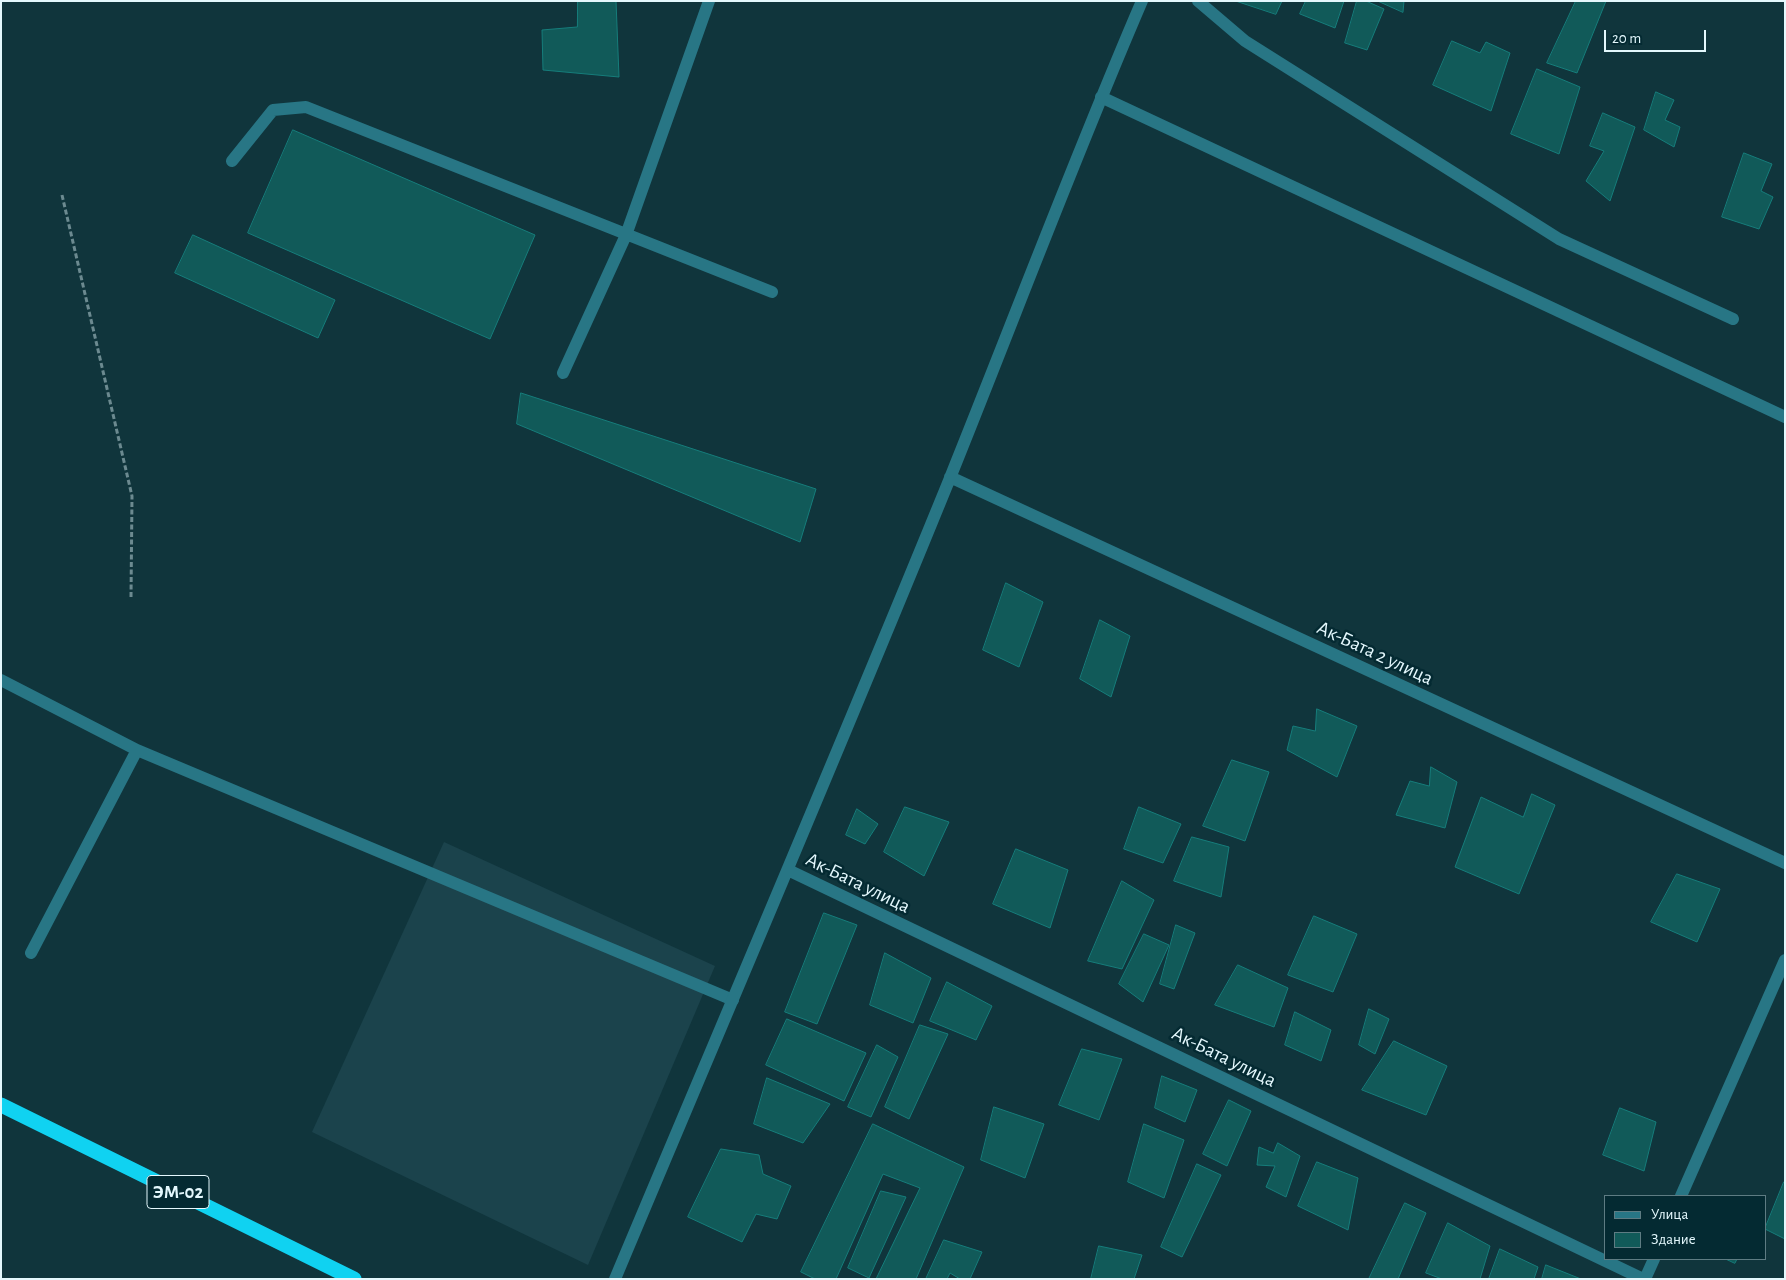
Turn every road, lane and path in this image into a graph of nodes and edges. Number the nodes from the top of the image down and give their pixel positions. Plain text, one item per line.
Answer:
1 (709, 1) edge
2 (1142, 1) edge
3 (1198, 1) edge
4 (1101, 97) junction
5 (232, 160) dead end
6 (62, 195) dead end
7 (626, 235) junction
8 (772, 292) dead end
9 (1733, 319) dead end
10 (563, 373) dead end
11 (1785, 417) edge
12 (950, 477) junction
13 (131, 597) dead end
14 (1, 680) edge
15 (137, 750) junction
16 (1785, 863) edge
17 (788, 870) junction
18 (31, 953) dead end
19 (1785, 960) edge
20 (733, 1000) junction
21 (1, 1105) edge
22 (1681, 1195) edge
23 (1604, 1260) edge
24 (1604, 1260) edge
25 (1654, 1260) edge
26 (354, 1279) edge
27 (615, 1279) edge
28 (1644, 1279) edge

1 - 7 street
2 - 4 street
3 - 9 street
4 - 11 street
4 - 12 street
5 - 7 street
6 - 13 path
7 - 8 street
7 - 10 street
12 - 16 street, Ак-Бата 2 улица
12 - 17 street
14 - 15 street
15 - 18 street
15 - 20 street
17 - 20 street
17 - 23 street, Ак-Бата улица
19 - 22 street
20 - 27 street
21 - 26 highway, ЭМ-02
24 - 28 street, Ак-Бата улица
25 - 28 street

